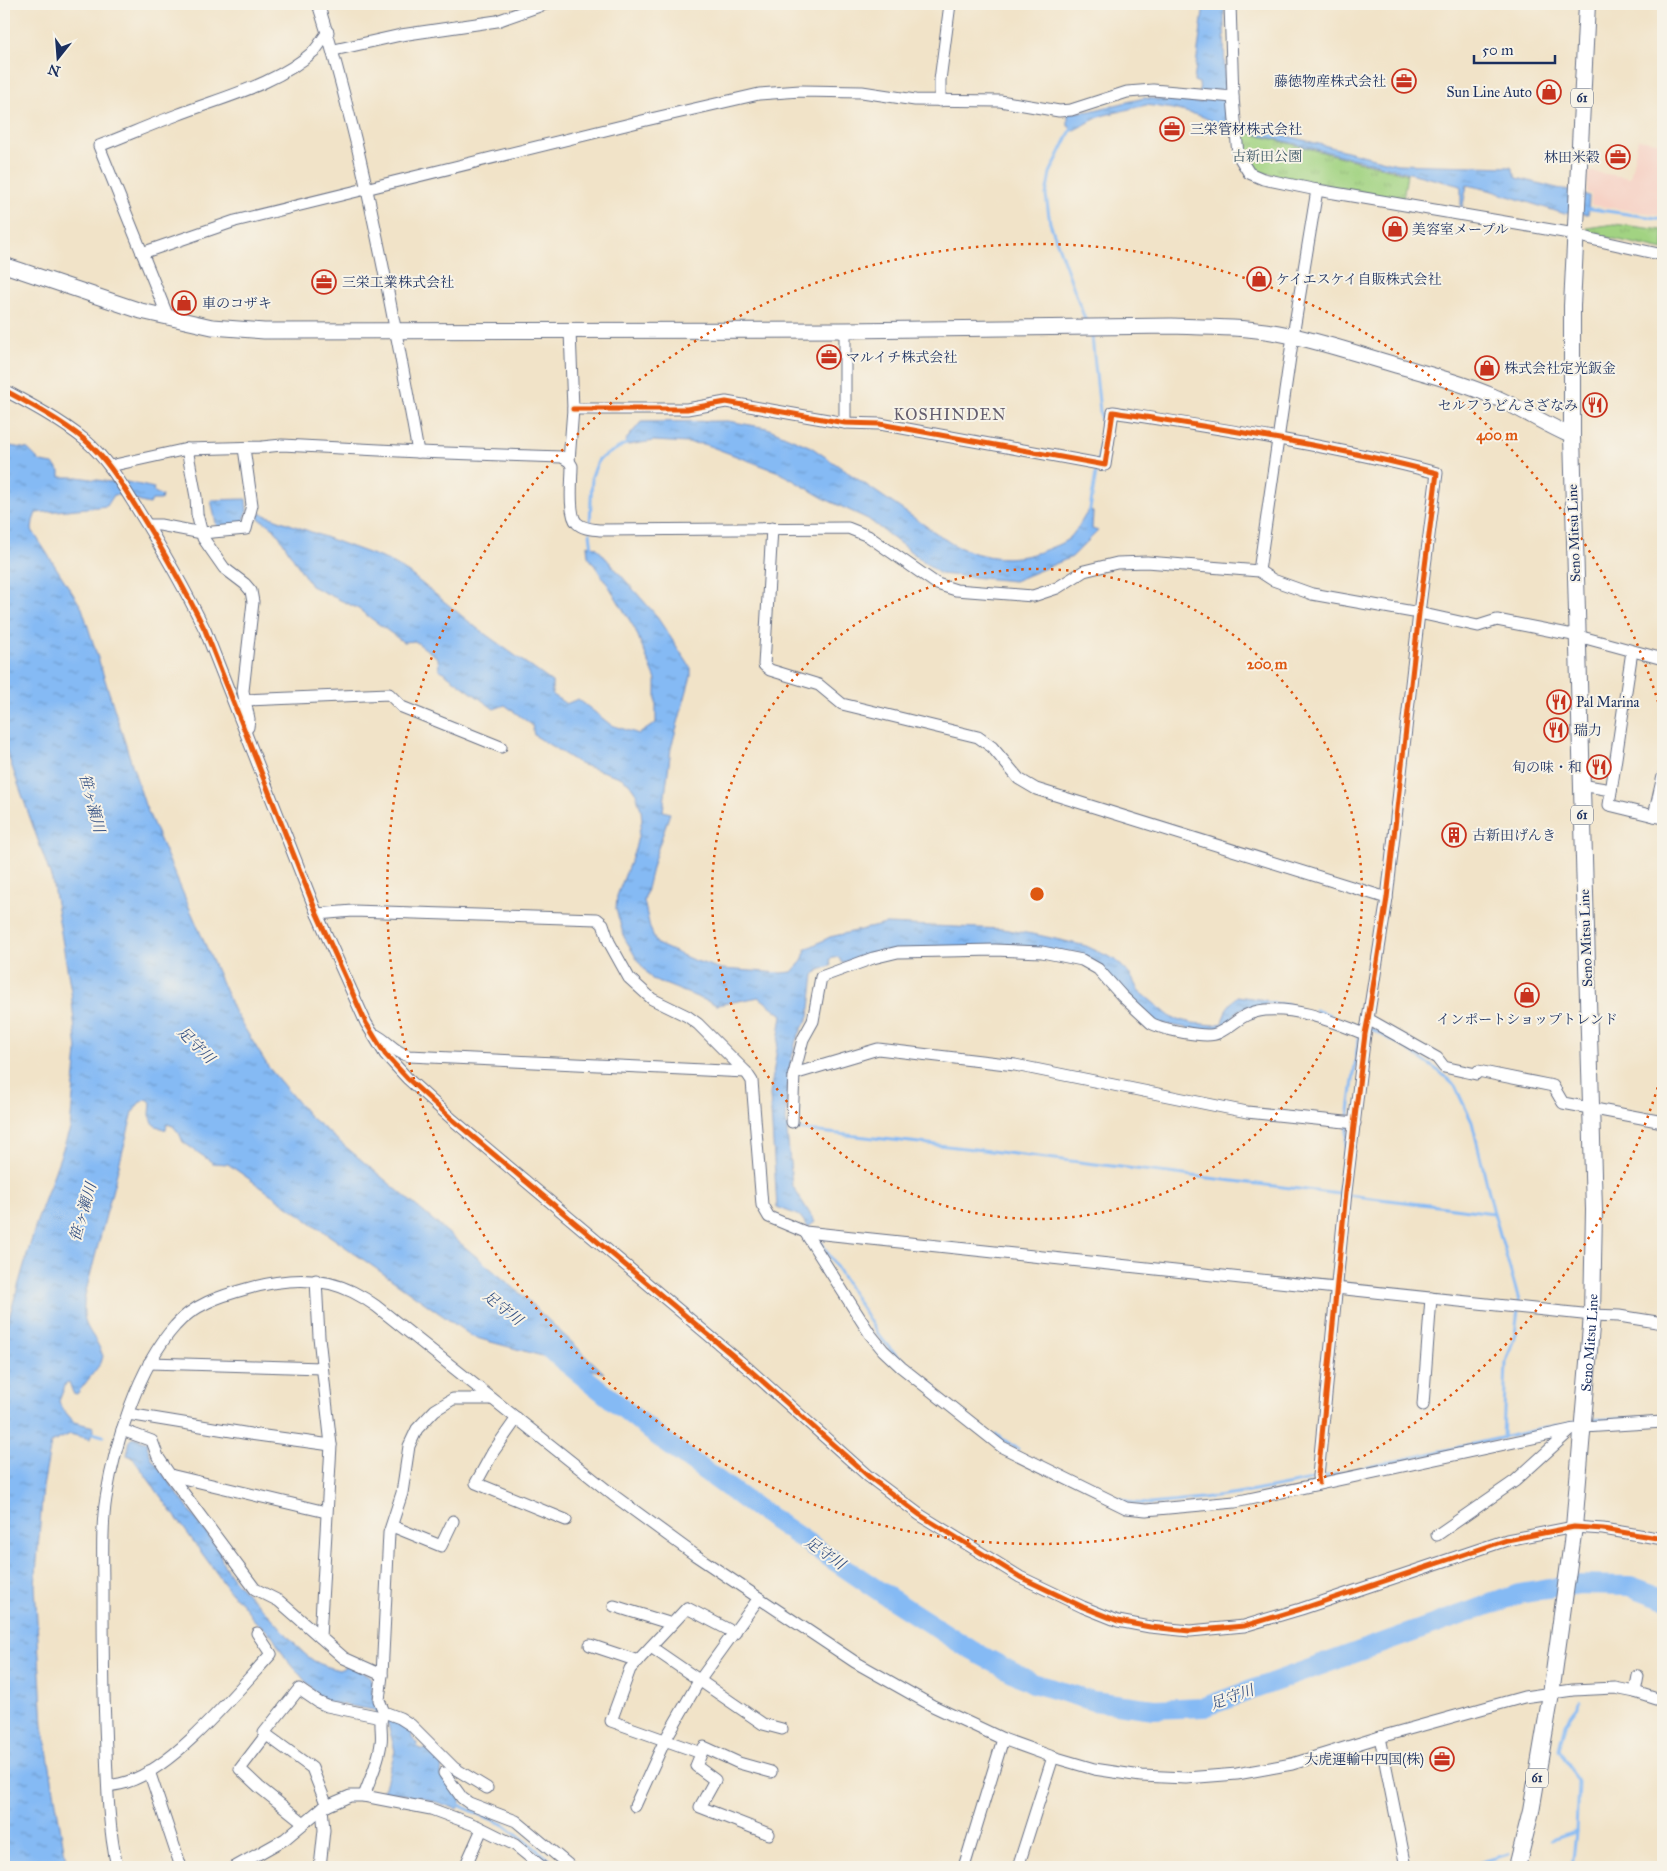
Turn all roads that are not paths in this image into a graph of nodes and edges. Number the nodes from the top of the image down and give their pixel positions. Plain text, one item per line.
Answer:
1 (318, 4) edge
2 (545, 4) edge
3 (950, 4) edge
4 (1230, 4) edge
5 (1587, 4) edge
6 (328, 32) junction
7 (334, 50) junction
8 (1233, 97) junction
9 (940, 100) junction
10 (367, 189) junction
11 (1317, 190) junction
12 (1574, 234) junction
13 (142, 253) junction
14 (1663, 255) edge
15 (4, 264) edge
16 (168, 317) junction
17 (846, 330) junction
18 (570, 331) junction
19 (397, 332) junction
20 (1293, 336) junction
21 (4, 390) edge
22 (573, 408) junction
23 (844, 422) junction
24 (1572, 436) junction
25 (1278, 438) junction
26 (244, 448) junction
27 (187, 449) junction
28 (418, 452) junction
29 (569, 461) junction
30 (110, 466) junction
31 (146, 522) junction
32 (772, 528) junction
33 (202, 533) junction
34 (1259, 571) junction
35 (1419, 613) junction
36 (1578, 636) junction
37 (1632, 651) junction
38 (1663, 659) edge
39 (245, 700) junction
40 (245, 731) junction
41 (501, 747) dead end
42 (1663, 776) edge
43 (1581, 784) junction
44 (1612, 790) junction
45 (1659, 817) edge
46 (1388, 898) junction
47 (317, 914) junction
48 (1364, 1029) junction
49 (372, 1033) junction
50 (746, 1072) junction
51 (794, 1074) junction
52 (1591, 1110) junction
53 (792, 1122) dead end
54 (1663, 1122) edge
55 (1350, 1123) junction
56 (806, 1232) junction
57 (316, 1280) junction
58 (1338, 1288) junction
59 (1431, 1298) junction
60 (1592, 1315) junction
61 (1663, 1323) edge
62 (149, 1363) junction
63 (322, 1368) junction
64 (492, 1399) junction
65 (1423, 1405) dead end
66 (128, 1414) junction
67 (517, 1418) junction
68 (1663, 1422) edge
69 (1581, 1424) junction
70 (122, 1430) junction
71 (331, 1445) junction
72 (170, 1475) junction
73 (1319, 1480) junction
74 (326, 1512) junction
75 (566, 1520) dead end
76 (453, 1521) dead end
77 (392, 1526) junction
78 (1573, 1533) junction
79 (1437, 1535) dead end
80 (1663, 1539) edge
81 (759, 1598) junction
82 (614, 1606) dead end
83 (672, 1624) junction
84 (734, 1633) junction
85 (257, 1634) dead end
86 (320, 1637) junction
87 (590, 1646) dead end
88 (651, 1647) junction
89 (638, 1661) junction
90 (382, 1675) junction
91 (1638, 1676) dead end
92 (699, 1681) junction
93 (1552, 1690) junction
94 (1635, 1692) junction
95 (1663, 1701) edge
96 (382, 1714) junction
97 (782, 1729) dead end
98 (266, 1735) junction
99 (1380, 1737) junction
100 (1003, 1739) junction
101 (665, 1740) junction
102 (701, 1753) junction
103 (1052, 1758) junction
104 (149, 1771) junction
105 (771, 1772) dead end
106 (444, 1773) dead end
107 (108, 1786) junction
108 (488, 1788) dead end
109 (364, 1796) junction
110 (635, 1806) dead end
111 (324, 1807) junction
112 (304, 1823) junction
113 (482, 1829) junction
114 (769, 1834) dead end
115 (239, 1866) edge
116 (117, 1867) edge
117 (181, 1867) edge
118 (320, 1867) edge
119 (465, 1867) edge
120 (542, 1867) edge
121 (571, 1867) edge
122 (964, 1867) edge
123 (1018, 1867) edge
124 (1406, 1867) edge
125 (1517, 1867) edge

1 - 6 street
2 - 7 street
3 - 9 street
4 - 8 street
5 - 12 main road, Seno Mitsu Line / 61
6 - 7 street
6 - 13 street
7 - 10 street
8 - 9 street
8 - 11 street
9 - 10 street
10 - 13 street
10 - 19 street
11 - 12 street
11 - 20 street
12 - 14 street
12 - 24 main road, Seno Mitsu Line / 61
13 - 16 street
15 - 16 street
16 - 19 street
17 - 18 street
17 - 20 street
17 - 23 street
18 - 19 street
18 - 22 street
19 - 28 street
20 - 24 street
20 - 25 street
21 - 30 street
22 - 23 street
22 - 29 street
23 - 25 street
24 - 36 main road, Seno Mitsu Line / 61
25 - 34 street
25 - 35 street
26 - 27 street
26 - 28 street
26 - 33 street
27 - 30 street
27 - 33 street
28 - 29 street
29 - 32 street
30 - 31 street
31 - 33 street
31 - 40 street
32 - 34 street
32 - 46 street
33 - 39 street
34 - 35 street
35 - 36 street
35 - 46 street
36 - 37 street
36 - 43 main road, Seno Mitsu Line / 61
37 - 38 street
37 - 44 street
39 - 40 street
39 - 41 street
40 - 47 street
42 - 45 street
43 - 44 street
43 - 52 main road, Seno Mitsu Line / 61
44 - 45 street
46 - 48 street
47 - 49 street
47 - 50 street
48 - 51 street
48 - 52 street
48 - 55 street
49 - 50 street
49 - 78 street
50 - 56 street
51 - 53 street
51 - 55 street
52 - 54 street
52 - 60 main road, Seno Mitsu Line / 61
55 - 58 street
56 - 58 street
56 - 73 street
57 - 62 street
57 - 63 street
57 - 64 street
58 - 59 street
58 - 73 street
59 - 60 street
59 - 65 street
60 - 61 street
60 - 69 main road, Seno Mitsu Line / 61
62 - 63 street
62 - 66 street
63 - 71 street
64 - 67 street
64 - 77 street
66 - 70 street
66 - 71 street
67 - 75 street
67 - 81 street
68 - 69 street
69 - 73 street
69 - 78 main road, Seno Mitsu Line / 61
69 - 79 street
70 - 72 street
70 - 107 street
71 - 74 street
72 - 74 street
72 - 86 street
74 - 86 street
76 - 77 street
77 - 90 street
78 - 80 street
78 - 93 main road, Seno Mitsu Line / 61
81 - 84 street
81 - 100 street
82 - 83 street
83 - 84 street
83 - 88 street
84 - 92 street
85 - 104 street
86 - 90 street
87 - 89 street
88 - 89 street
88 - 92 street
89 - 101 street
90 - 96 street
91 - 94 street
92 - 97 street
92 - 101 street
93 - 94 street
93 - 99 street
93 - 125 main road, Seno Mitsu Line / 61
94 - 95 street
96 - 98 street
96 - 108 street
96 - 109 street
98 - 111 street
98 - 112 street
99 - 103 street
99 - 124 street
100 - 103 street
100 - 122 street
101 - 102 street
101 - 110 street
102 - 105 street
102 - 114 street
103 - 123 street
104 - 107 street
104 - 117 street
106 - 121 street
107 - 116 street
109 - 111 street
109 - 113 street
111 - 112 street
111 - 118 street
112 - 115 street
113 - 119 street
113 - 120 street

